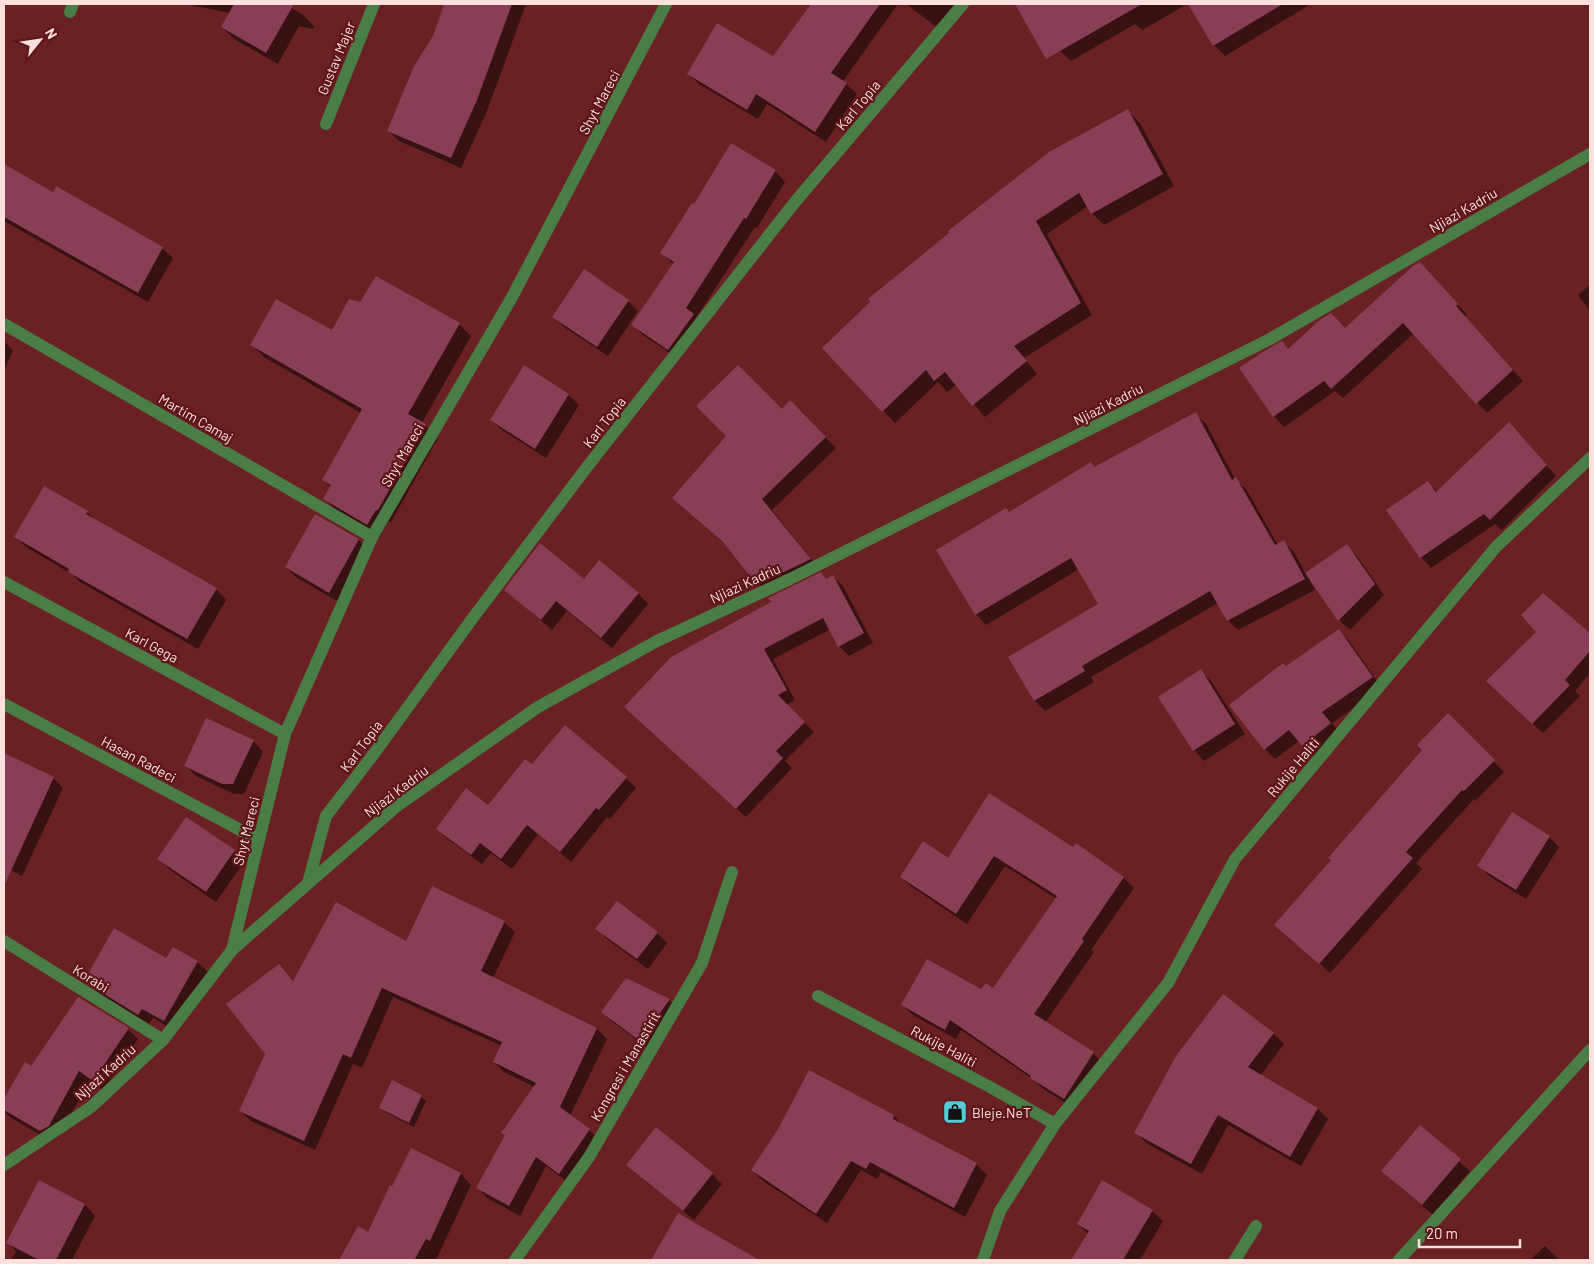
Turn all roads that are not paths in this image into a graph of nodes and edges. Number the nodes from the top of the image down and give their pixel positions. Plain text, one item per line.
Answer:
1 (374, 4) edge
2 (666, 4) edge
3 (963, 4) edge
4 (326, 124) dead end
5 (1590, 154) edge
6 (4, 324) edge
7 (1590, 458) edge
8 (372, 537) junction
9 (4, 582) edge
10 (4, 704) edge
11 (285, 734) junction
12 (259, 840) junction
13 (732, 872) dead end
14 (308, 883) junction
15 (4, 941) edge
16 (232, 950) junction
17 (818, 996) dead end
18 (163, 1040) junction
19 (1590, 1050) edge
20 (1055, 1124) junction
21 (4, 1165) edge
22 (1256, 1226) dead end
23 (515, 1260) edge
24 (983, 1260) edge
25 (1235, 1260) edge
26 (1399, 1260) edge

1 - 4 street, Gustav Majer
2 - 8 street, Shyt Mareci
3 - 14 street, Karl Topia
5 - 14 street, Njiazi Kadriu
6 - 8 street, Martim Camaj
7 - 20 street, Rukije Haliti
8 - 11 street, Shyt Mareci
9 - 11 street, Karl Gega
10 - 12 street, Hasan Radeci
11 - 12 street, Shyt Mareci
12 - 16 street, Shyt Mareci
13 - 23 street, Kongresi i Manastirit
14 - 16 street, Njiazi Kadriu
15 - 18 street, Korabi
16 - 18 street, Njiazi Kadriu
17 - 20 street, Rukije Haliti
18 - 21 street, Njiazi Kadriu
19 - 26 street
20 - 24 street, Rukije Haliti
22 - 25 street

